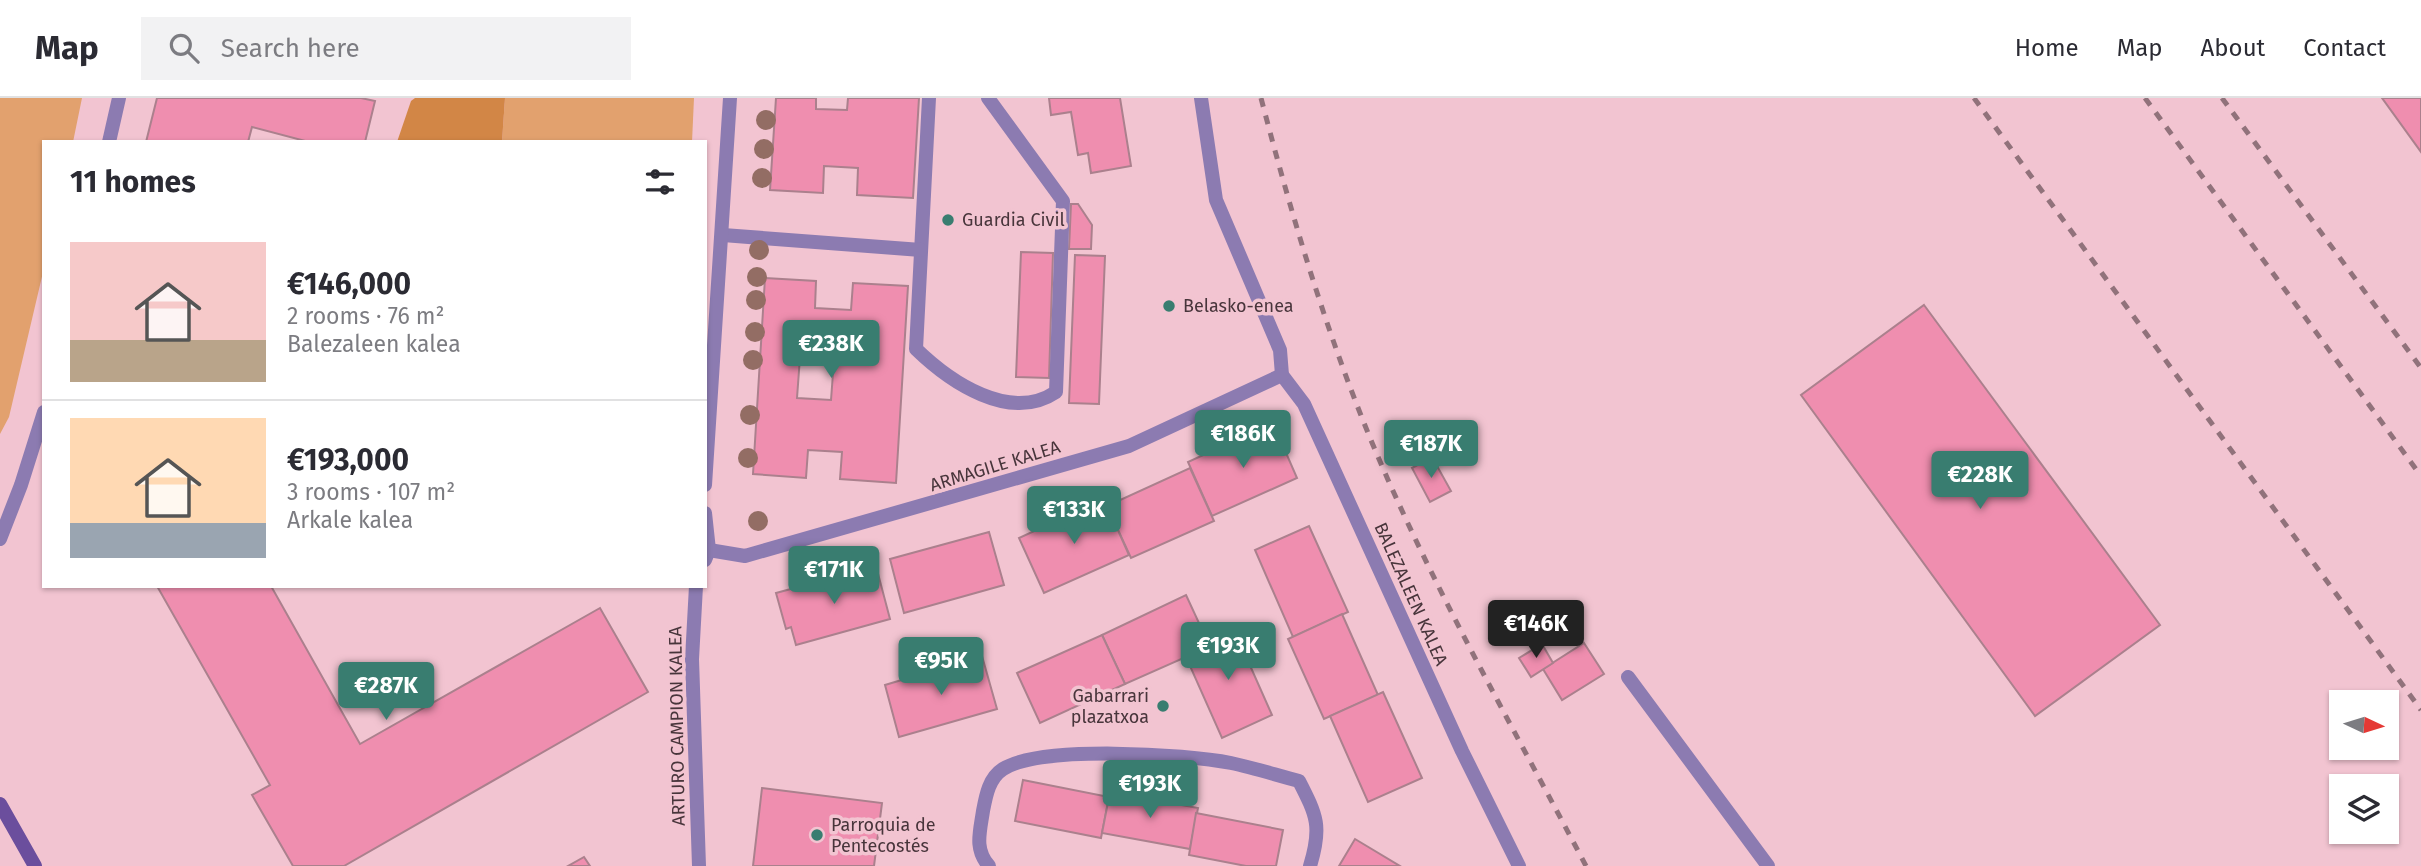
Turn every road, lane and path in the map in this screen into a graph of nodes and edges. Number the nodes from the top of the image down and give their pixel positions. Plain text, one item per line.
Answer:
1 (119, 98) edge
2 (730, 98) edge
3 (929, 98) edge
4 (988, 98) edge
5 (1201, 98) edge
6 (109, 140) edge
7 (723, 235) junction
8 (921, 250) junction
9 (1282, 375) junction
10 (42, 418) edge
11 (707, 457) edge
12 (0, 539) edge
13 (707, 555) edge
14 (696, 588) edge
15 (1628, 677) dead end
16 (0, 804) edge
17 (35, 866) edge
18 (699, 866) edge
19 (989, 866) edge
20 (1310, 866) edge
21 (1519, 866) edge
22 (1768, 866) edge

1 - 6 street
2 - 7 street
3 - 8 street
4 - 8 street
5 - 9 street, BALEZALEEN KALEA
7 - 8 street
7 - 11 street
9 - 13 street, ARMAGILE KALEA
9 - 21 street, BALEZALEEN KALEA
10 - 12 street
14 - 18 street, ARTURO CAMPION KALEA
15 - 22 street
16 - 17 main road
19 - 20 street

